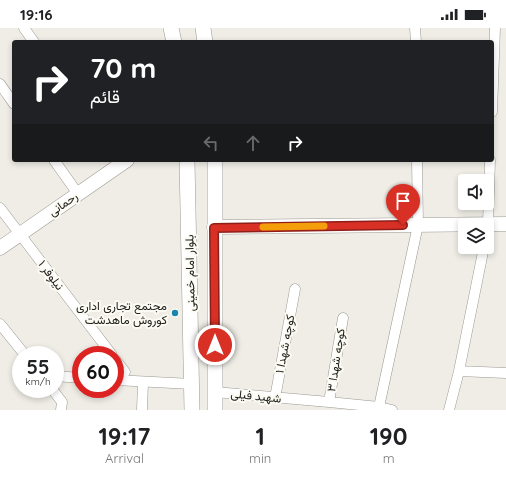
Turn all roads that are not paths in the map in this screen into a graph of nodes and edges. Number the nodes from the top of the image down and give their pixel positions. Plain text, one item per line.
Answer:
1 (24, 28) edge
2 (171, 28) edge
3 (202, 28) edge
4 (416, 28) edge
5 (495, 28) edge
6 (33, 40) edge
7 (174, 40) edge
8 (204, 40) edge
9 (416, 40) edge
10 (494, 56) edge
11 (0, 84) edge
12 (12, 101) edge
13 (55, 162) edge
14 (119, 162) edge
15 (187, 162) edge
16 (215, 162) edge
17 (417, 162) edge
18 (490, 162) edge
19 (78, 194) junction
20 (0, 208) edge
21 (488, 218) edge
22 (506, 224) edge
23 (418, 225) junction
24 (458, 226) edge
25 (494, 226) edge
26 (214, 228) junction
27 (19, 234) junction
28 (0, 248) edge
29 (483, 254) edge
30 (295, 290) dead end
31 (343, 318) dead end
32 (0, 324) edge
33 (18, 346) edge
34 (105, 346) edge
35 (459, 371) junction
36 (506, 373) edge
37 (124, 381) edge
38 (143, 382) junction
39 (192, 384) junction
40 (215, 392) junction
41 (59, 398) edge
42 (275, 398) junction
43 (329, 402) junction
44 (307, 405) edge
45 (384, 409) edge
46 (61, 410) edge
47 (142, 410) edge
48 (192, 410) edge
49 (215, 410) edge
50 (449, 410) edge

1 - 6 street
2 - 7 main road
3 - 8 main road
4 - 9 street
5 - 10 street
11 - 12 street
13 - 19 street
14 - 19 street, رحمانی
15 - 39 main road, بلوار امام خمینی
16 - 26 main road, بلوار امام خمینی
17 - 23 street
18 - 21 street
19 - 27 street, رحمانی
20 - 27 street, نیلوفر ۱
22 - 25 street
23 - 24 street
23 - 26 street
23 - 45 street
26 - 40 main road, بلوار امام خمینی
27 - 28 street, رحمانی
27 - 34 street, نیلوفر ۱
29 - 35 street
30 - 42 street, کوچه شهدا ۱
31 - 43 street, کوچه شهدا ۳
32 - 33 street
35 - 36 street
35 - 50 street
37 - 38 street
38 - 39 street
38 - 47 street
39 - 48 main road, بلوار امام خمینی
40 - 42 street, شهید فیلی
40 - 49 main road, بلوار امام خمینی
41 - 46 street
42 - 44 street, شهید فیلی
43 - 44 street, شهید فیلی
43 - 45 street, شهید فیلی

